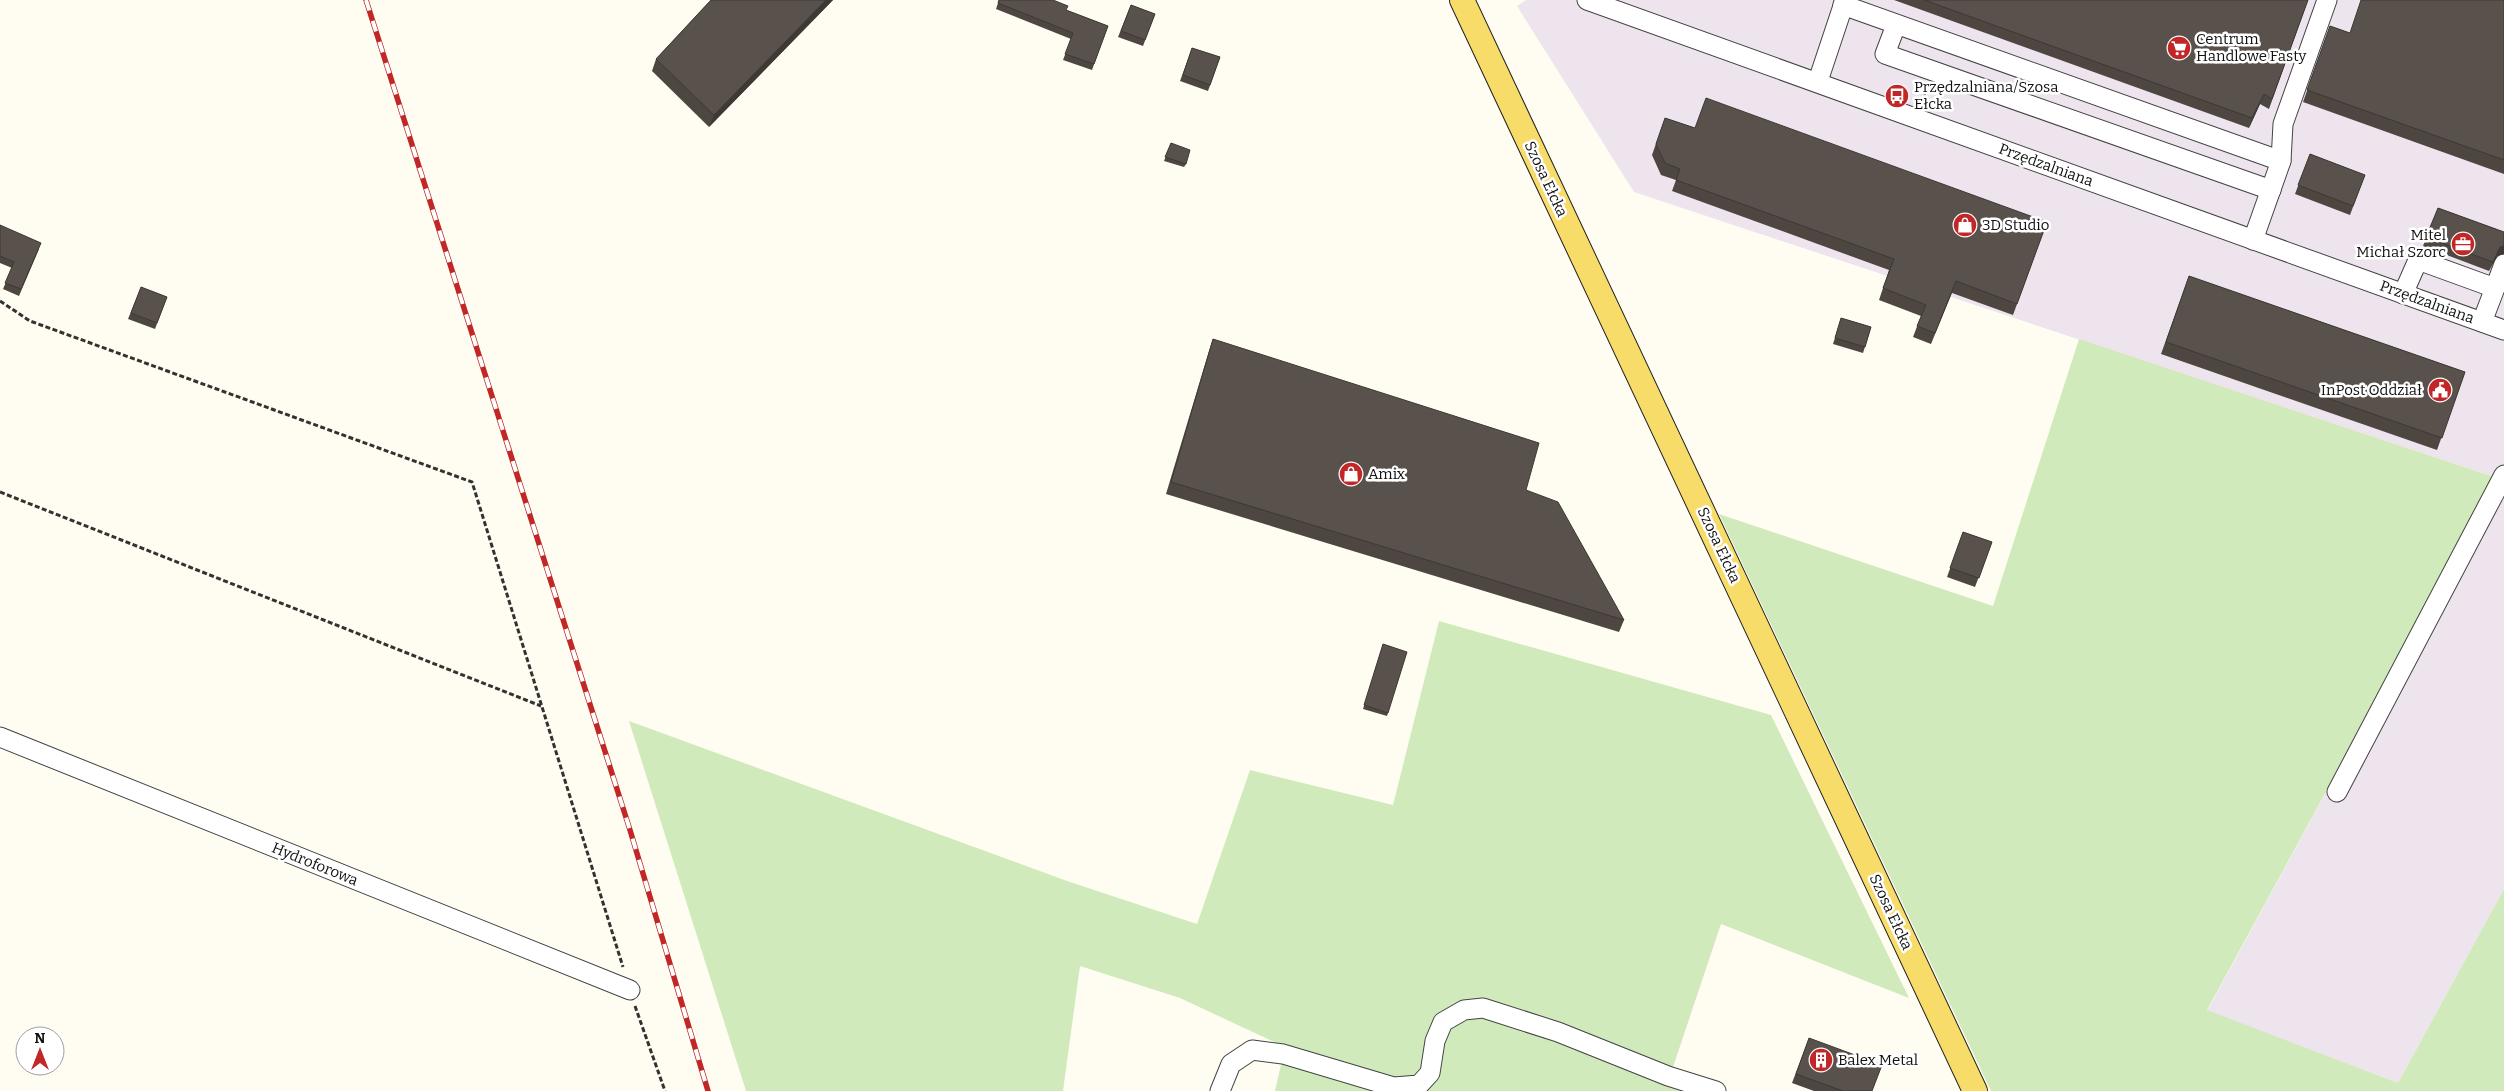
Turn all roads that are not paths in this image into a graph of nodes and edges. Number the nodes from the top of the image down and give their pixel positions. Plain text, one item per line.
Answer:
1 (1462, 0) edge
2 (1587, 0) edge
3 (2327, 0) edge
4 (1844, 2) edge
5 (1896, 24) junction
6 (1818, 81) junction
7 (2280, 160) junction
8 (2271, 190) junction
9 (2253, 240) junction
10 (2504, 264) edge
11 (2495, 288) junction
12 (2403, 294) junction
13 (2482, 322) junction
14 (2504, 330) edge
15 (2504, 475) edge
16 (0, 737) edge
17 (2337, 792) dead end
18 (630, 990) road end
19 (1220, 1091) edge
20 (1716, 1091) edge
21 (1975, 1091) edge

1 - 21 main road, Szosa Ełcka
2 - 6 street, Przędzalniana
3 - 7 street
4 - 5 street
4 - 6 street
5 - 7 street
5 - 8 street
6 - 9 street, Przędzalniana
7 - 8 street
8 - 9 street
9 - 12 street, Przędzalniana
10 - 11 street
11 - 12 street
11 - 13 street
12 - 13 street, Przędzalniana
13 - 14 street, Przędzalniana
15 - 17 street
16 - 18 street, Hydroforowa
19 - 20 street

